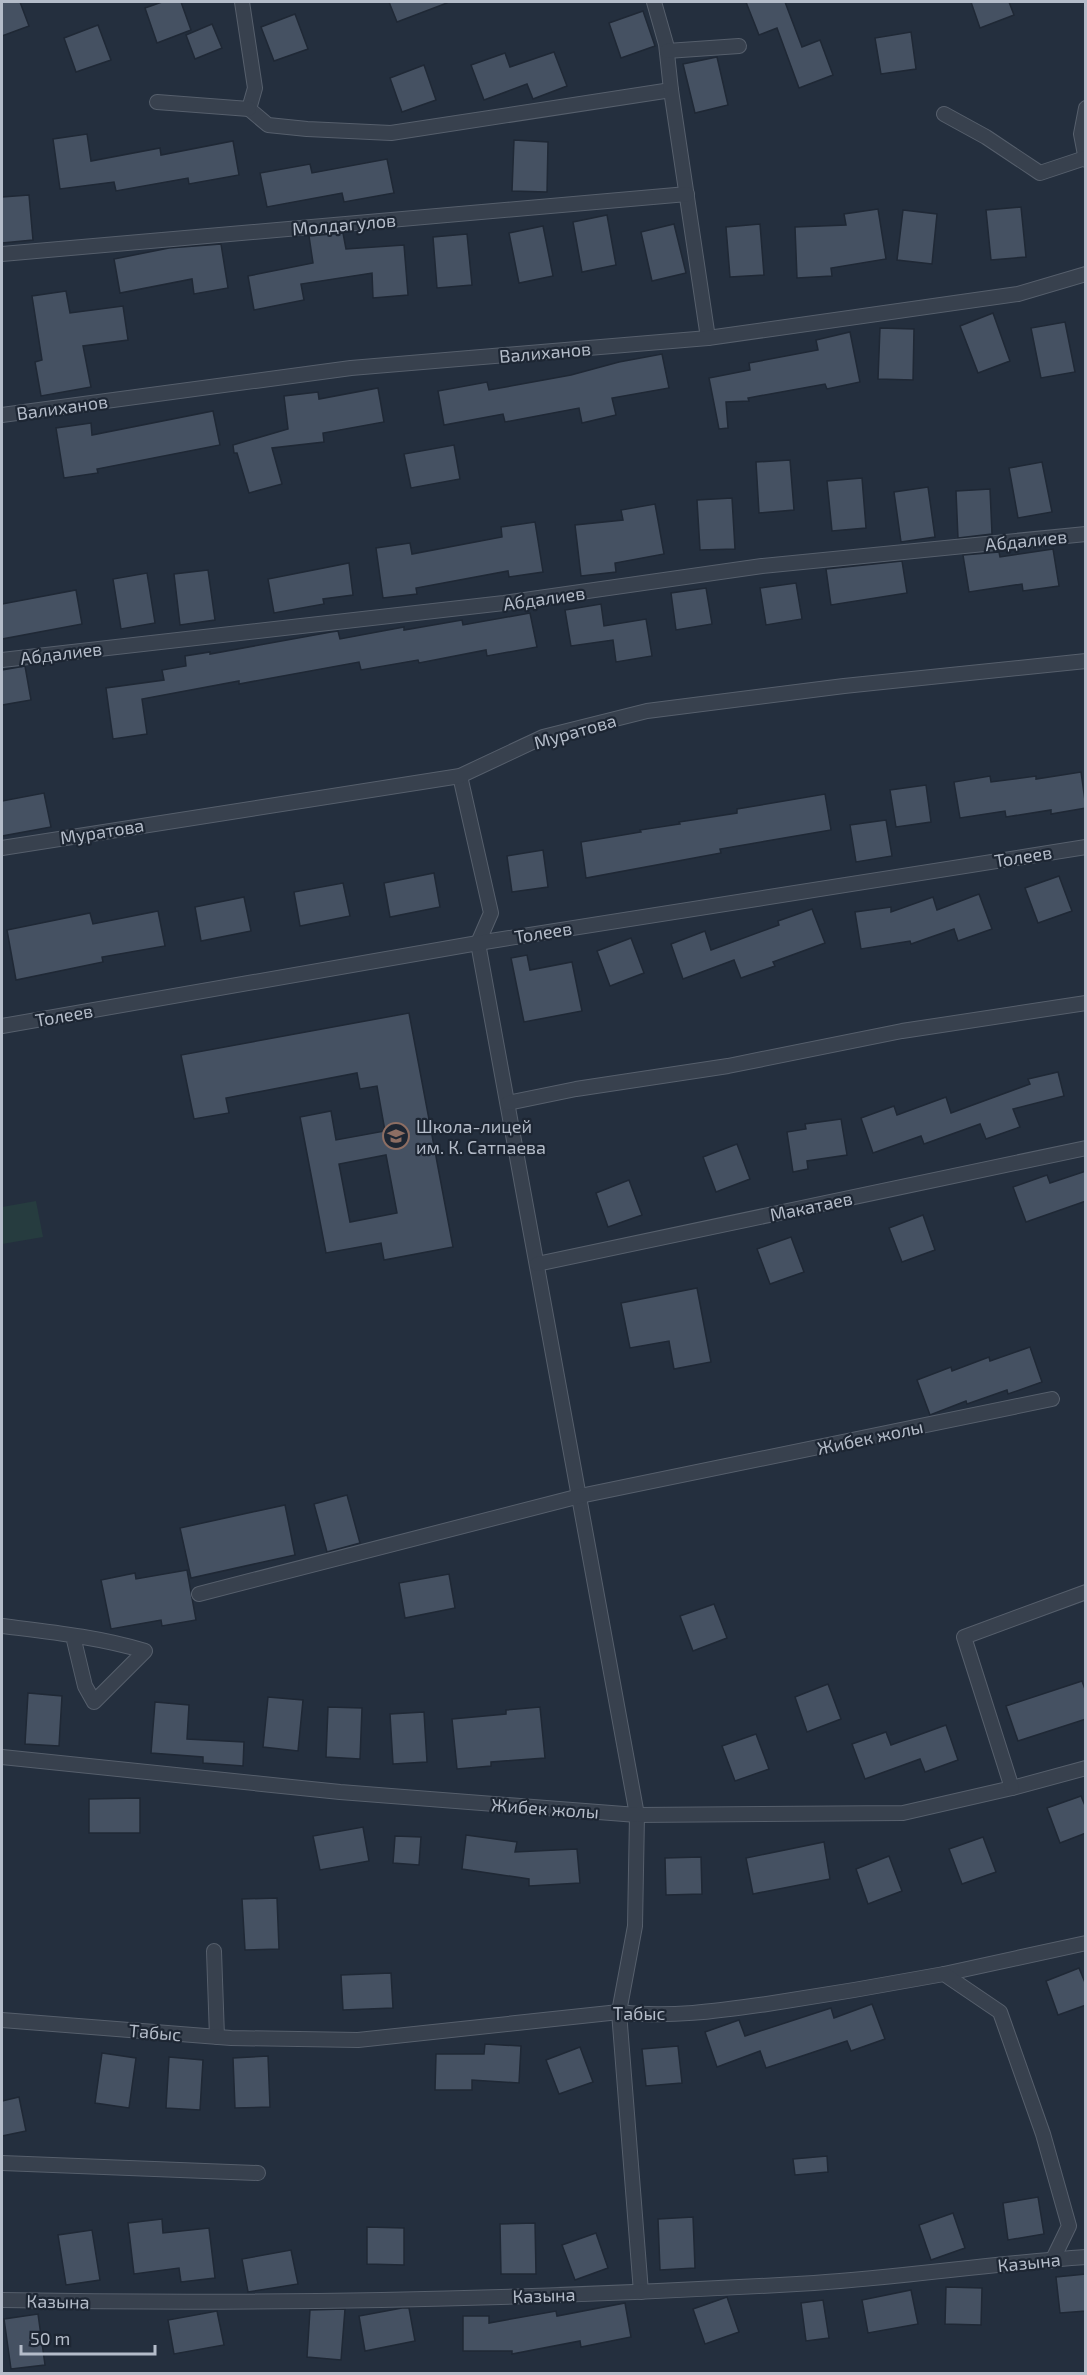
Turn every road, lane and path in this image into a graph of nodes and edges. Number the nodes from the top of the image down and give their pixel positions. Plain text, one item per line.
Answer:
1 (242, 2) edge
2 (654, 2) edge
3 (739, 46) dead end
4 (667, 51) junction
5 (671, 90) junction
6 (157, 102) dead end
7 (1086, 108) edge
8 (249, 110) junction
9 (944, 114) dead end
10 (1085, 159) edge
11 (687, 194) junction
12 (2, 254) edge
13 (1086, 274) edge
14 (708, 338) junction
15 (2, 415) edge
16 (1086, 534) edge
17 (2, 660) edge
18 (1086, 661) edge
19 (460, 776) junction
20 (1086, 847) edge
21 (2, 848) edge
22 (478, 943) junction
23 (1086, 1003) edge
24 (2, 1026) edge
25 (508, 1103) junction
26 (1086, 1148) edge
27 (537, 1264) junction
28 (1052, 1399) dead end
29 (580, 1496) junction
30 (1086, 1592) edge
31 (199, 1594) dead end
32 (2, 1626) edge
33 (73, 1636) junction
34 (2, 1756) edge
35 (1086, 1768) edge
36 (1012, 1788) junction
37 (638, 1815) junction
38 (1086, 1943) edge
39 (214, 1951) dead end
40 (944, 1974) junction
41 (620, 2012) junction
42 (2, 2020) edge
43 (217, 2037) junction
44 (2, 2163) edge
45 (258, 2173) dead end
46 (1086, 2257) edge
47 (1052, 2260) junction
48 (640, 2292) junction
49 (2, 2300) edge

1 - 8 street
2 - 4 street
3 - 4 street
4 - 5 street
5 - 8 street
5 - 11 street
6 - 8 street
7 - 10 street
9 - 10 street
11 - 12 street, Молдагулов
11 - 14 street
13 - 14 street, Валиханов
14 - 15 street, Валиханов
16 - 17 street, Абдалиев
18 - 19 street, Муратова
19 - 21 street, Муратова
19 - 22 street
20 - 22 street, Толеев
22 - 24 street, Толеев
22 - 25 street
23 - 25 street
25 - 27 street
26 - 27 street, Макатаев
27 - 29 street
28 - 29 street, Жибек жолы
29 - 31 street, Жибек жолы
29 - 37 street
30 - 36 street
32 - 33 street
33 - 33 street
34 - 37 street, Жибек жолы
35 - 36 street, Жибек жолы
36 - 37 street, Жибек жолы
37 - 41 street
38 - 40 street, Табыс
39 - 43 street
40 - 41 street, Табыс
40 - 47 street
41 - 43 street, Табыс
41 - 48 street
42 - 43 street, Табыс
44 - 45 street
46 - 47 street, Казына
47 - 48 street, Казына
48 - 49 street, Казына

